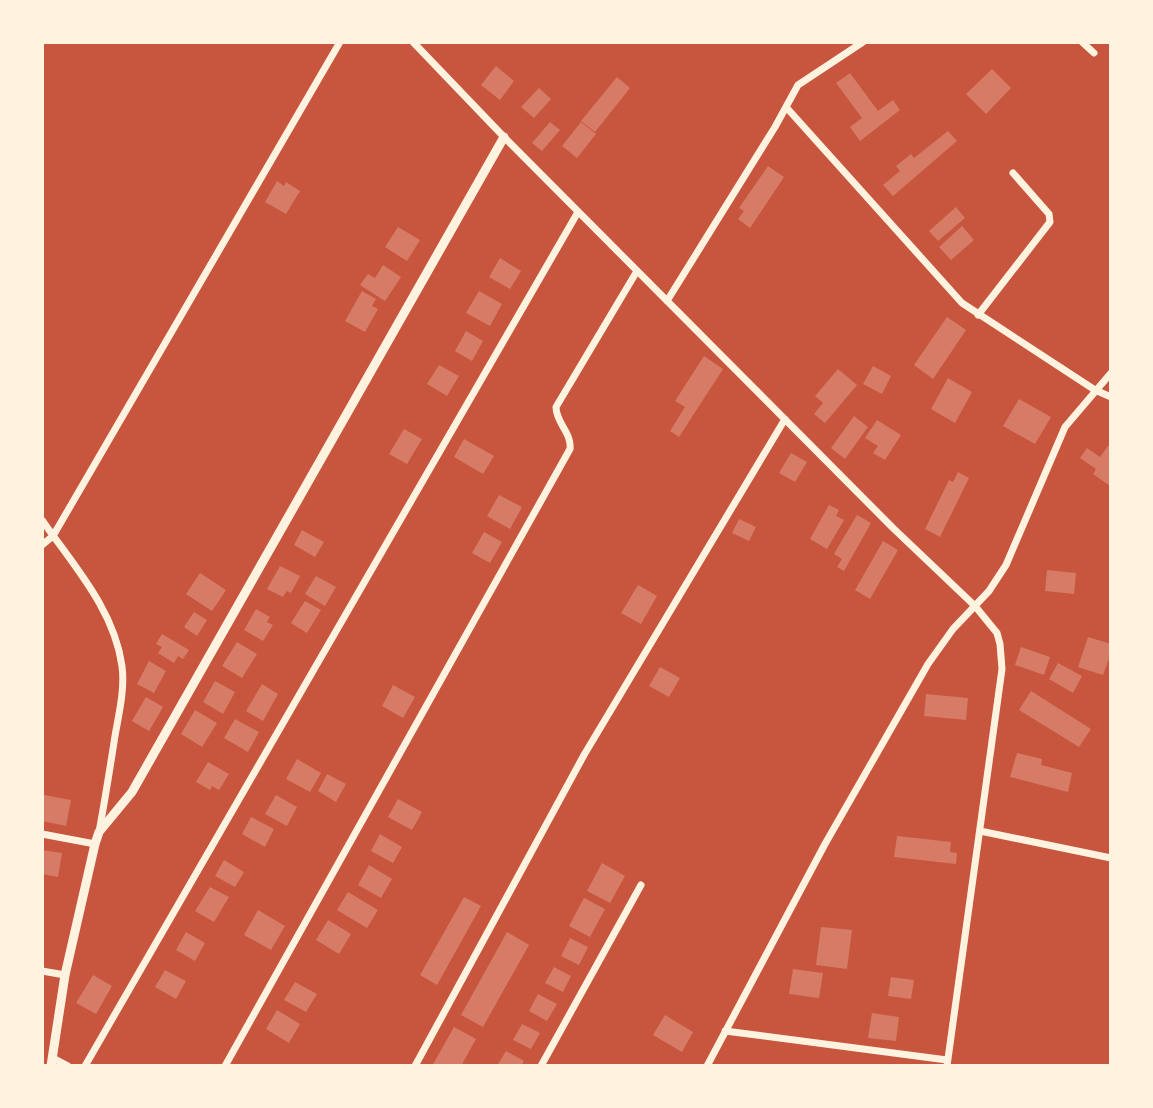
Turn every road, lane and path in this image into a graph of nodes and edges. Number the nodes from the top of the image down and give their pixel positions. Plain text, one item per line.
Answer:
1 (340, 42) edge
2 (413, 42) edge
3 (863, 42) edge
4 (1083, 42) edge
5 (1094, 53) dead end
6 (786, 107) junction
7 (504, 137) junction
8 (1013, 173) dead end
9 (578, 212) junction
10 (637, 271) junction
11 (667, 301) junction
12 (978, 315) junction
13 (1111, 373) edge
14 (1095, 390) junction
15 (1111, 397) edge
16 (785, 419) junction
17 (42, 520) edge
18 (53, 536) junction
19 (42, 545) edge
20 (975, 606) junction
21 (980, 831) junction
22 (99, 832) junction
23 (42, 834) edge
24 (94, 844) junction
25 (1111, 858) edge
26 (641, 885) dead end
27 (42, 971) edge
28 (65, 975) junction
29 (725, 1031) junction
30 (52, 1062) edge
31 (947, 1063) edge
32 (68, 1066) edge
33 (85, 1066) edge
34 (225, 1066) edge
35 (415, 1066) edge
36 (541, 1066) edge
37 (706, 1066) edge

1 - 18 street
2 - 7 street
3 - 6 street
4 - 5 street
6 - 11 street
6 - 12 street
7 - 9 street
7 - 22 street
8 - 12 street
9 - 10 street
9 - 33 street
10 - 11 street
10 - 34 street
11 - 16 street
12 - 14 street
13 - 14 street
14 - 15 street
14 - 20 street
16 - 20 street
16 - 35 street
17 - 18 street
18 - 19 street
18 - 22 street
20 - 21 street
20 - 29 street
21 - 25 street
21 - 31 street
22 - 24 street
23 - 24 street
24 - 28 street
26 - 36 street
27 - 28 street
28 - 30 street
29 - 31 street
29 - 37 street
30 - 32 street

